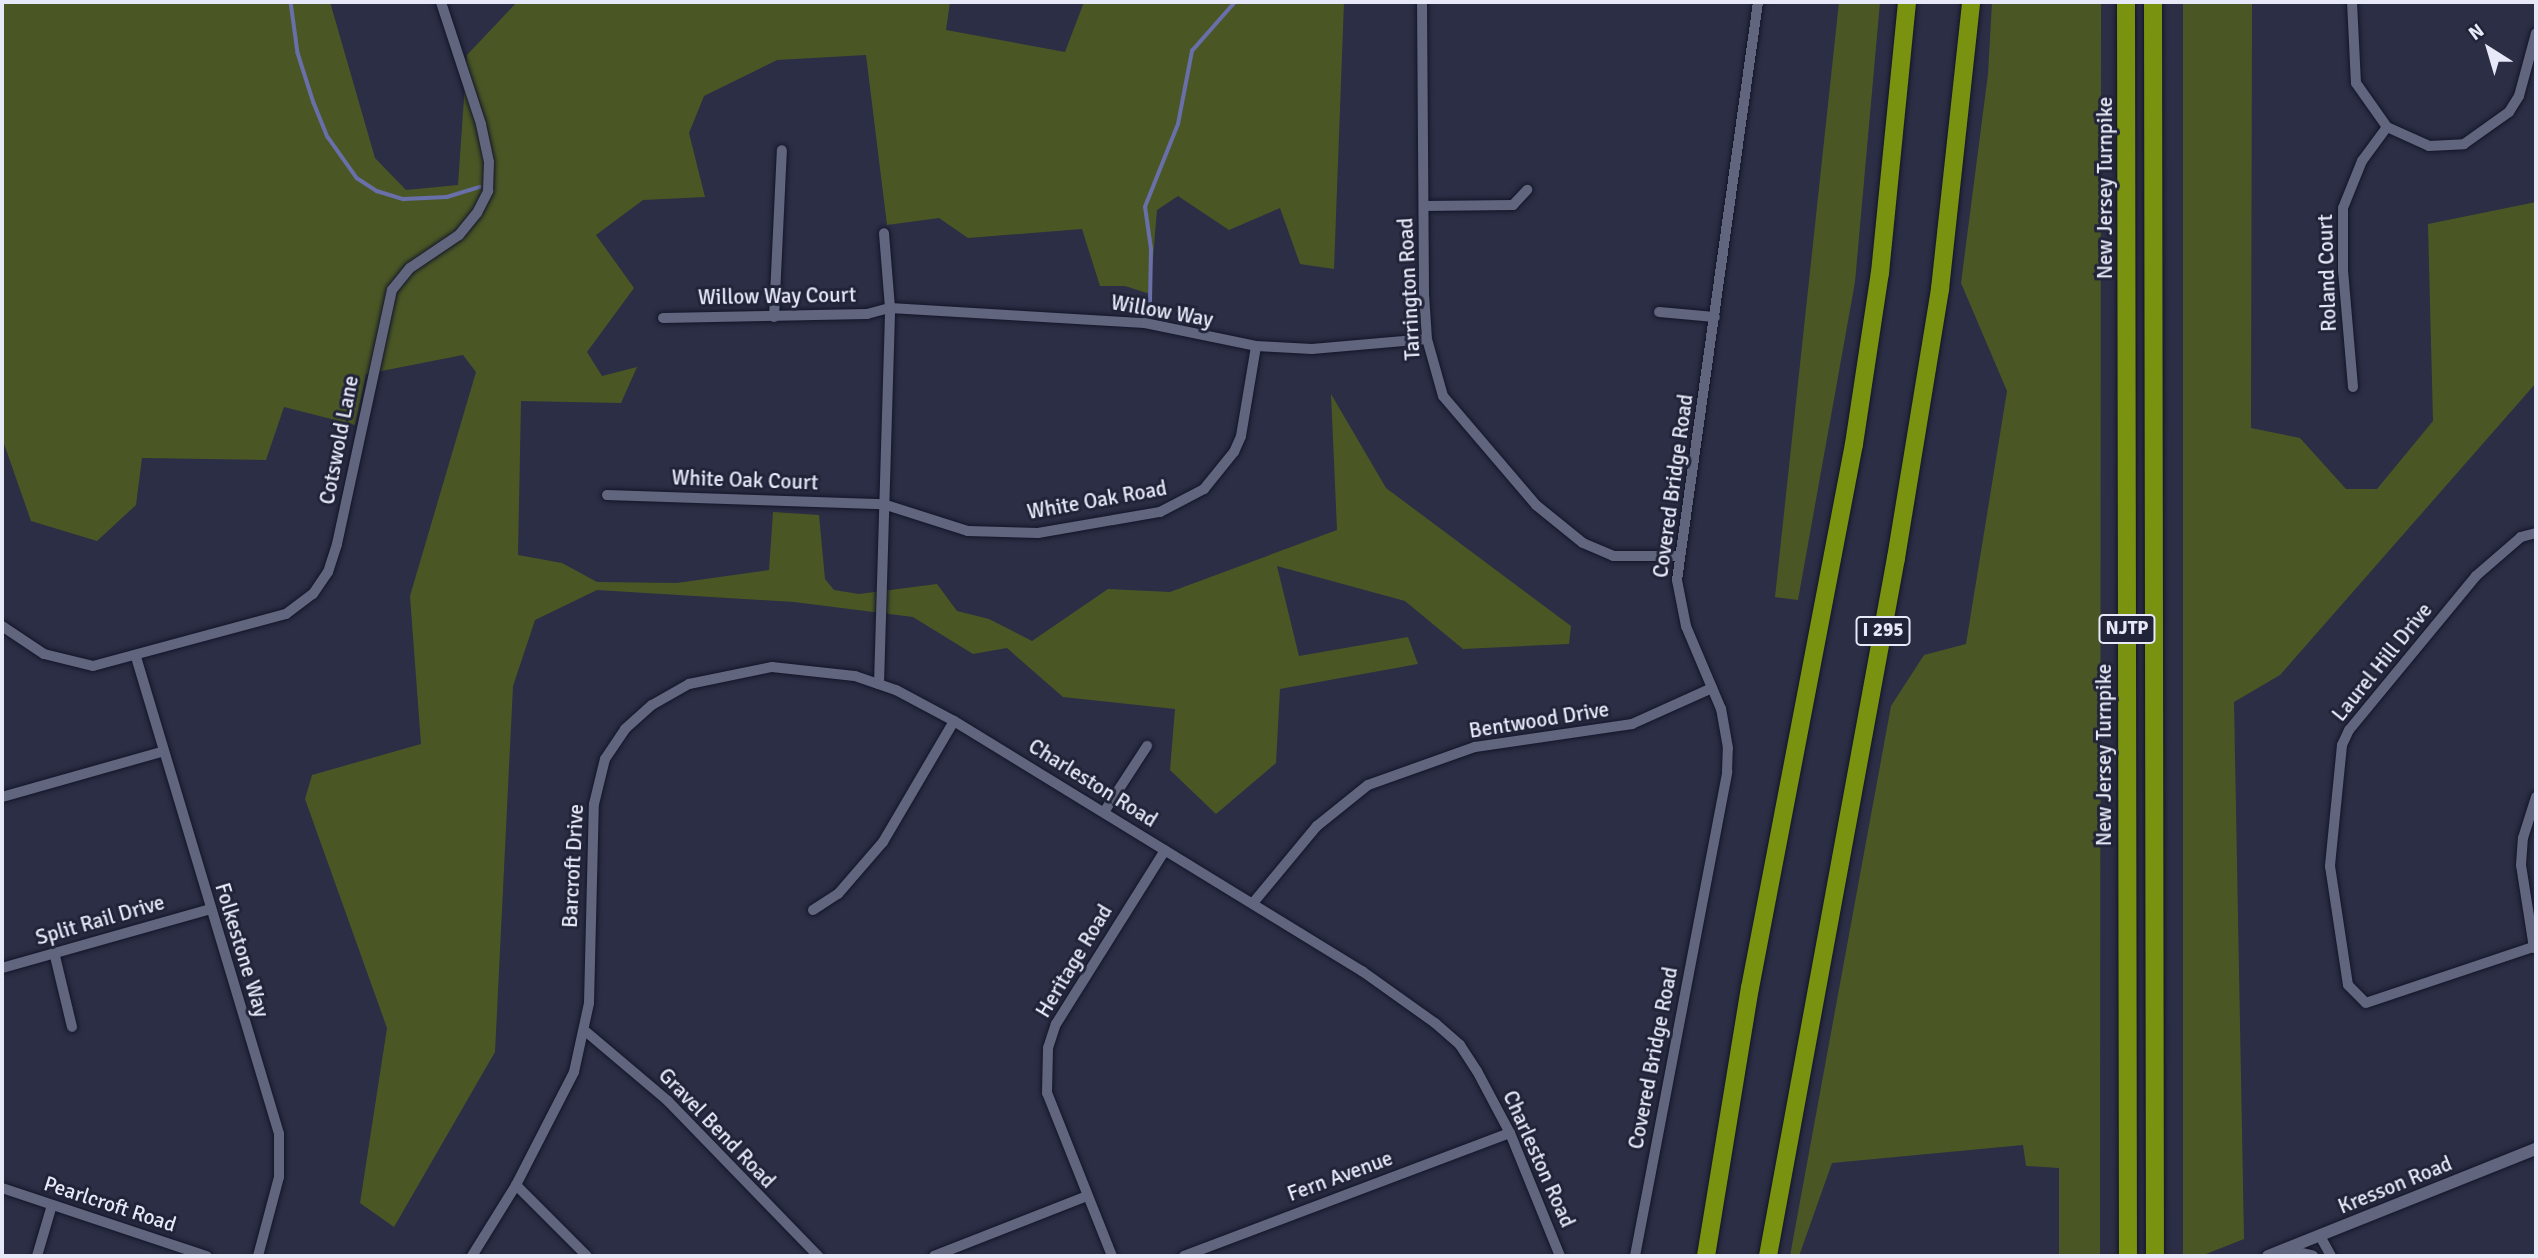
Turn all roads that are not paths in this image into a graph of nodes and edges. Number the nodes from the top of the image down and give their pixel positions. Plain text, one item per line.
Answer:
1 (441, 2) edge
2 (1422, 2) edge
3 (1758, 2) edge
4 (1907, 2) edge
5 (1971, 2) edge
6 (2126, 2) edge
7 (2153, 2) edge
8 (2352, 2) edge
9 (2536, 33) edge
10 (2387, 127) junction
11 (782, 150) dead end
12 (1527, 190) dead end
13 (1424, 206) junction
14 (884, 233) dead end
15 (890, 308) junction
16 (1659, 312) dead end
17 (663, 317) dead end
18 (774, 317) junction
19 (1715, 317) junction
20 (1427, 339) junction
21 (1256, 346) junction
22 (2353, 387) dead end
23 (607, 495) dead end
24 (883, 503) junction
25 (2536, 533) edge
26 (1678, 556) junction
27 (2, 626) edge
28 (136, 657) junction
29 (878, 684) junction
30 (1712, 688) junction
31 (954, 721) junction
32 (1146, 746) dead end
33 (161, 752) junction
34 (2, 797) edge
35 (2536, 797) edge
36 (1104, 812) junction
37 (1165, 850) junction
38 (1253, 903) junction
39 (209, 909) junction
40 (813, 910) dead end
41 (2535, 947) edge
42 (54, 952) junction
43 (2, 968) edge
44 (72, 1027) dead end
45 (584, 1030) junction
46 (1510, 1133) junction
47 (2536, 1149) edge
48 (516, 1185) junction
49 (2, 1188) edge
50 (1087, 1196) junction
51 (52, 1205) junction
52 (2320, 1236) junction
53 (2284, 1250) junction
54 (37, 1256) edge
55 (207, 1256) edge
56 (258, 1256) edge
57 (472, 1256) edge
58 (587, 1256) edge
59 (818, 1256) edge
60 (934, 1256) edge
61 (1112, 1256) edge
62 (1184, 1256) edge
63 (1560, 1256) edge
64 (1635, 1256) edge
65 (1706, 1256) edge
66 (1768, 1256) edge
67 (2128, 1256) edge
68 (2155, 1256) edge
69 (2268, 1256) edge
70 (2312, 1256) edge
71 (2331, 1256) edge

1 - 28 street, Cotswold Lane
2 - 13 street, Tarrington Road
3 - 19 street, Covered Bridge Road
4 - 65 highway
5 - 66 highway, I 295
6 - 67 highway, New Jersey Turnpike / NJTP
7 - 68 highway, NJTP
8 - 10 street
9 - 10 street
10 - 22 street, Roland Court
11 - 18 street
12 - 13 street
13 - 20 street, Tarrington Road
14 - 15 street
15 - 18 street, Willow Way Court
15 - 21 street, Willow Way
15 - 24 street
16 - 19 street
17 - 18 street, Willow Way Court
19 - 26 street, Covered Bridge Road
20 - 21 street, Willow Way
20 - 26 street, Tarrington Road
21 - 24 street, White Oak Road
23 - 24 street, White Oak Court
24 - 29 street
25 - 41 street, Laurel Hill Drive
26 - 30 street, Covered Bridge Road
27 - 28 street, Cotswold Lane
28 - 33 street, Folkestone Way
29 - 31 street, Charleston Road
29 - 45 street, Barcroft Drive
30 - 38 street, Bentwood Drive
30 - 64 street, Covered Bridge Road
31 - 36 street, Charleston Road
31 - 40 street
32 - 36 street
33 - 34 street
33 - 39 street, Folkestone Way
35 - 41 street
36 - 37 street, Charleston Road
37 - 38 street, Charleston Road
37 - 50 street, Heritage Road
38 - 46 street, Charleston Road
39 - 42 street, Split Rail Drive
39 - 56 street, Folkestone Way
42 - 43 street, Split Rail Drive
42 - 44 street
45 - 48 street, Barcroft Drive
45 - 59 street, Gravel Bend Road
46 - 62 street, Fern Avenue
46 - 63 street, Charleston Road
47 - 52 street, Kresson Road
48 - 57 street, Barcroft Drive
48 - 58 street
49 - 51 street, Pearlcroft Road
50 - 60 street
50 - 61 street, Heritage Road
51 - 54 street
51 - 55 street, Pearlcroft Road
52 - 53 street, Kresson Road
52 - 71 street
53 - 69 street, Kresson Road
53 - 70 street

